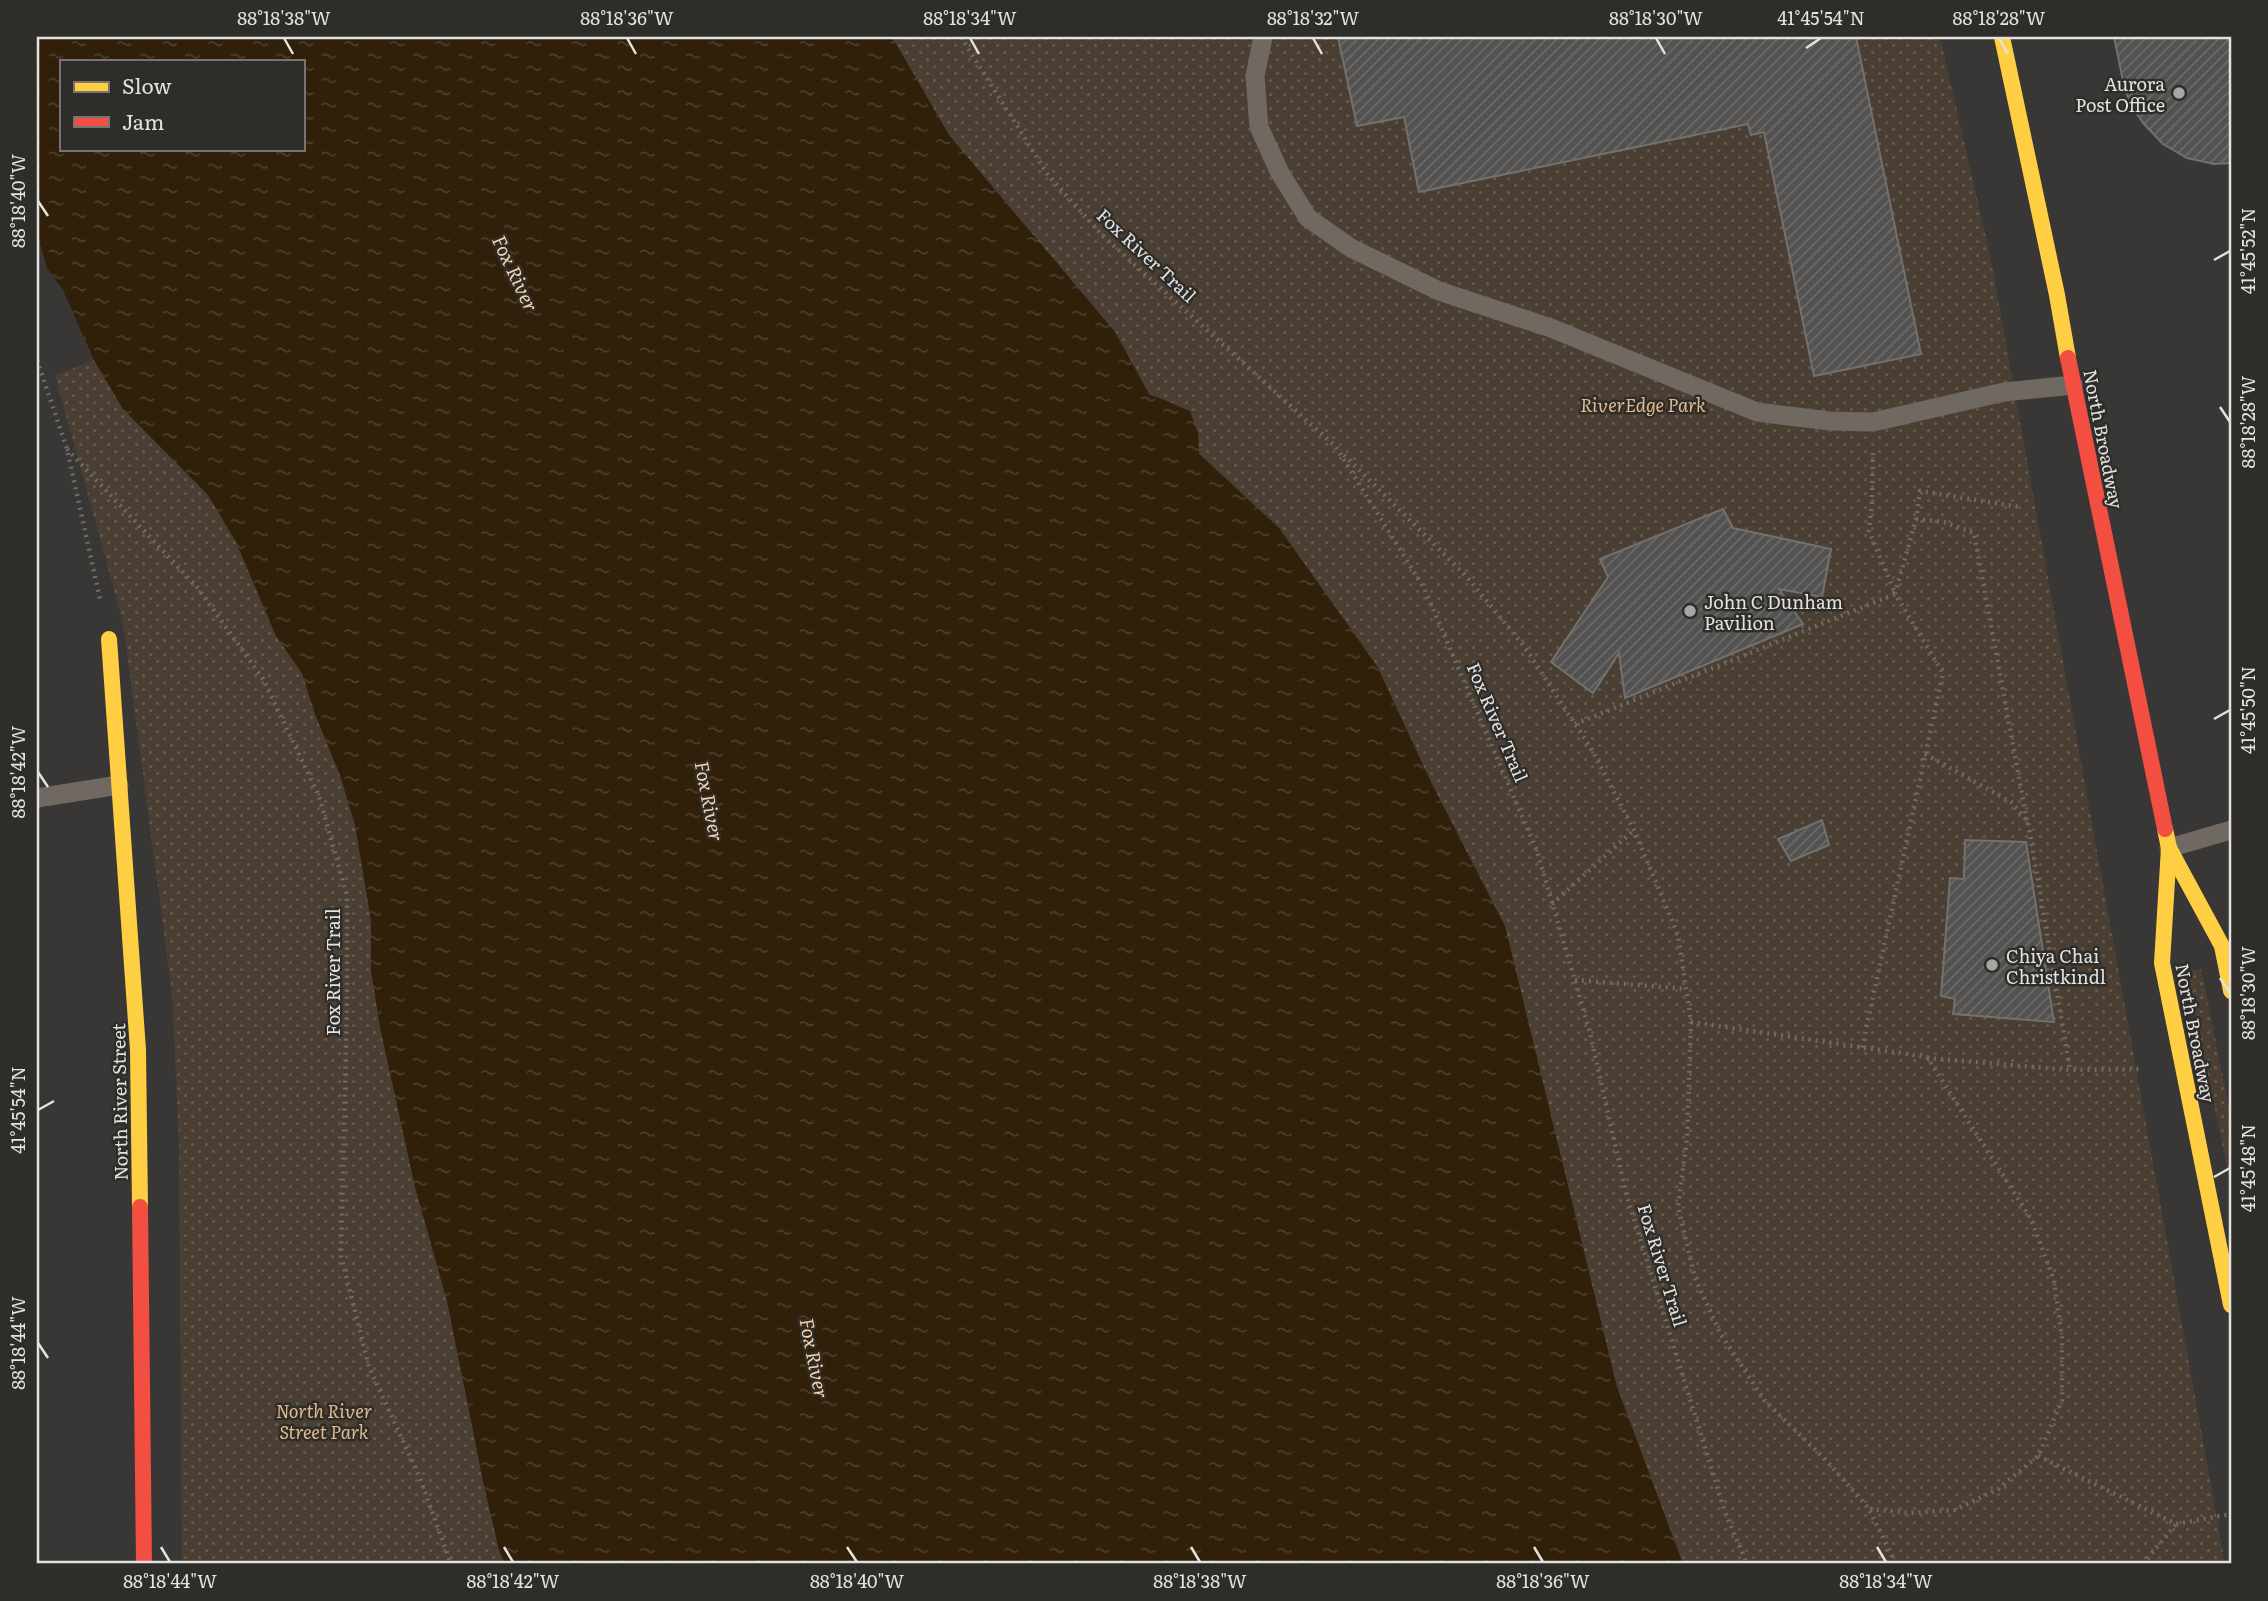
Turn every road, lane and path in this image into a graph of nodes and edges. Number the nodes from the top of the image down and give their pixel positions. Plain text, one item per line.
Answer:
1 (961, 37) edge
2 (1263, 37) edge
3 (2002, 37) edge
4 (37, 360) edge
5 (2073, 385) junction
6 (1873, 422) junction
7 (1336, 447) junction
8 (67, 449) junction
9 (2020, 507) dead end
10 (1916, 519) junction
11 (1895, 594) junction
12 (109, 639) joint
13 (1575, 724) junction
14 (1925, 754) junction
15 (119, 785) junction
16 (37, 798) edge
17 (2028, 822) junction
18 (1634, 830) junction
19 (2231, 830) edge
20 (2169, 848) junction
21 (1552, 904) junction
22 (1575, 980) junction
23 (1686, 989) junction
24 (2231, 991) edge
25 (1691, 1022) junction
26 (1862, 1048) junction
27 (1927, 1058) junction
28 (2141, 1069) dead end
29 (2070, 1070) junction
30 (2231, 1305) edge
31 (2038, 1456) junction
32 (1869, 1509) junction
33 (2231, 1514) edge
34 (2176, 1524) junction
35 (145, 1564) edge
36 (451, 1564) edge
37 (1747, 1564) edge
38 (1895, 1564) edge
39 (2143, 1564) edge

1 - 7 path, Fox River Trail
2 - 6 lane
3 - 5 main road, North Broadway
4 - 8 path
5 - 6 lane
5 - 20 main road, North Broadway
6 - 11 path
7 - 13 path
7 - 21 path, Fox River Trail
8 - 12 path
8 - 36 path, Fox River Trail
9 - 10 path
10 - 11 path
10 - 17 path
11 - 13 path
11 - 14 path
12 - 15 main road, North River Street
13 - 18 path
14 - 17 path
14 - 26 path
15 - 16 lane
15 - 35 main road, North River Street
17 - 29 path
18 - 21 path
18 - 23 path
19 - 20 lane
20 - 24 main road, North Broadway
20 - 30 main road, North Broadway
21 - 22 path, Fox River Trail
22 - 23 path
22 - 37 path, Fox River Trail
23 - 25 path
25 - 26 path
25 - 32 path
26 - 27 path
27 - 29 path
27 - 31 path
28 - 29 path
31 - 32 path
31 - 34 path
32 - 38 path
33 - 34 path
34 - 39 path

